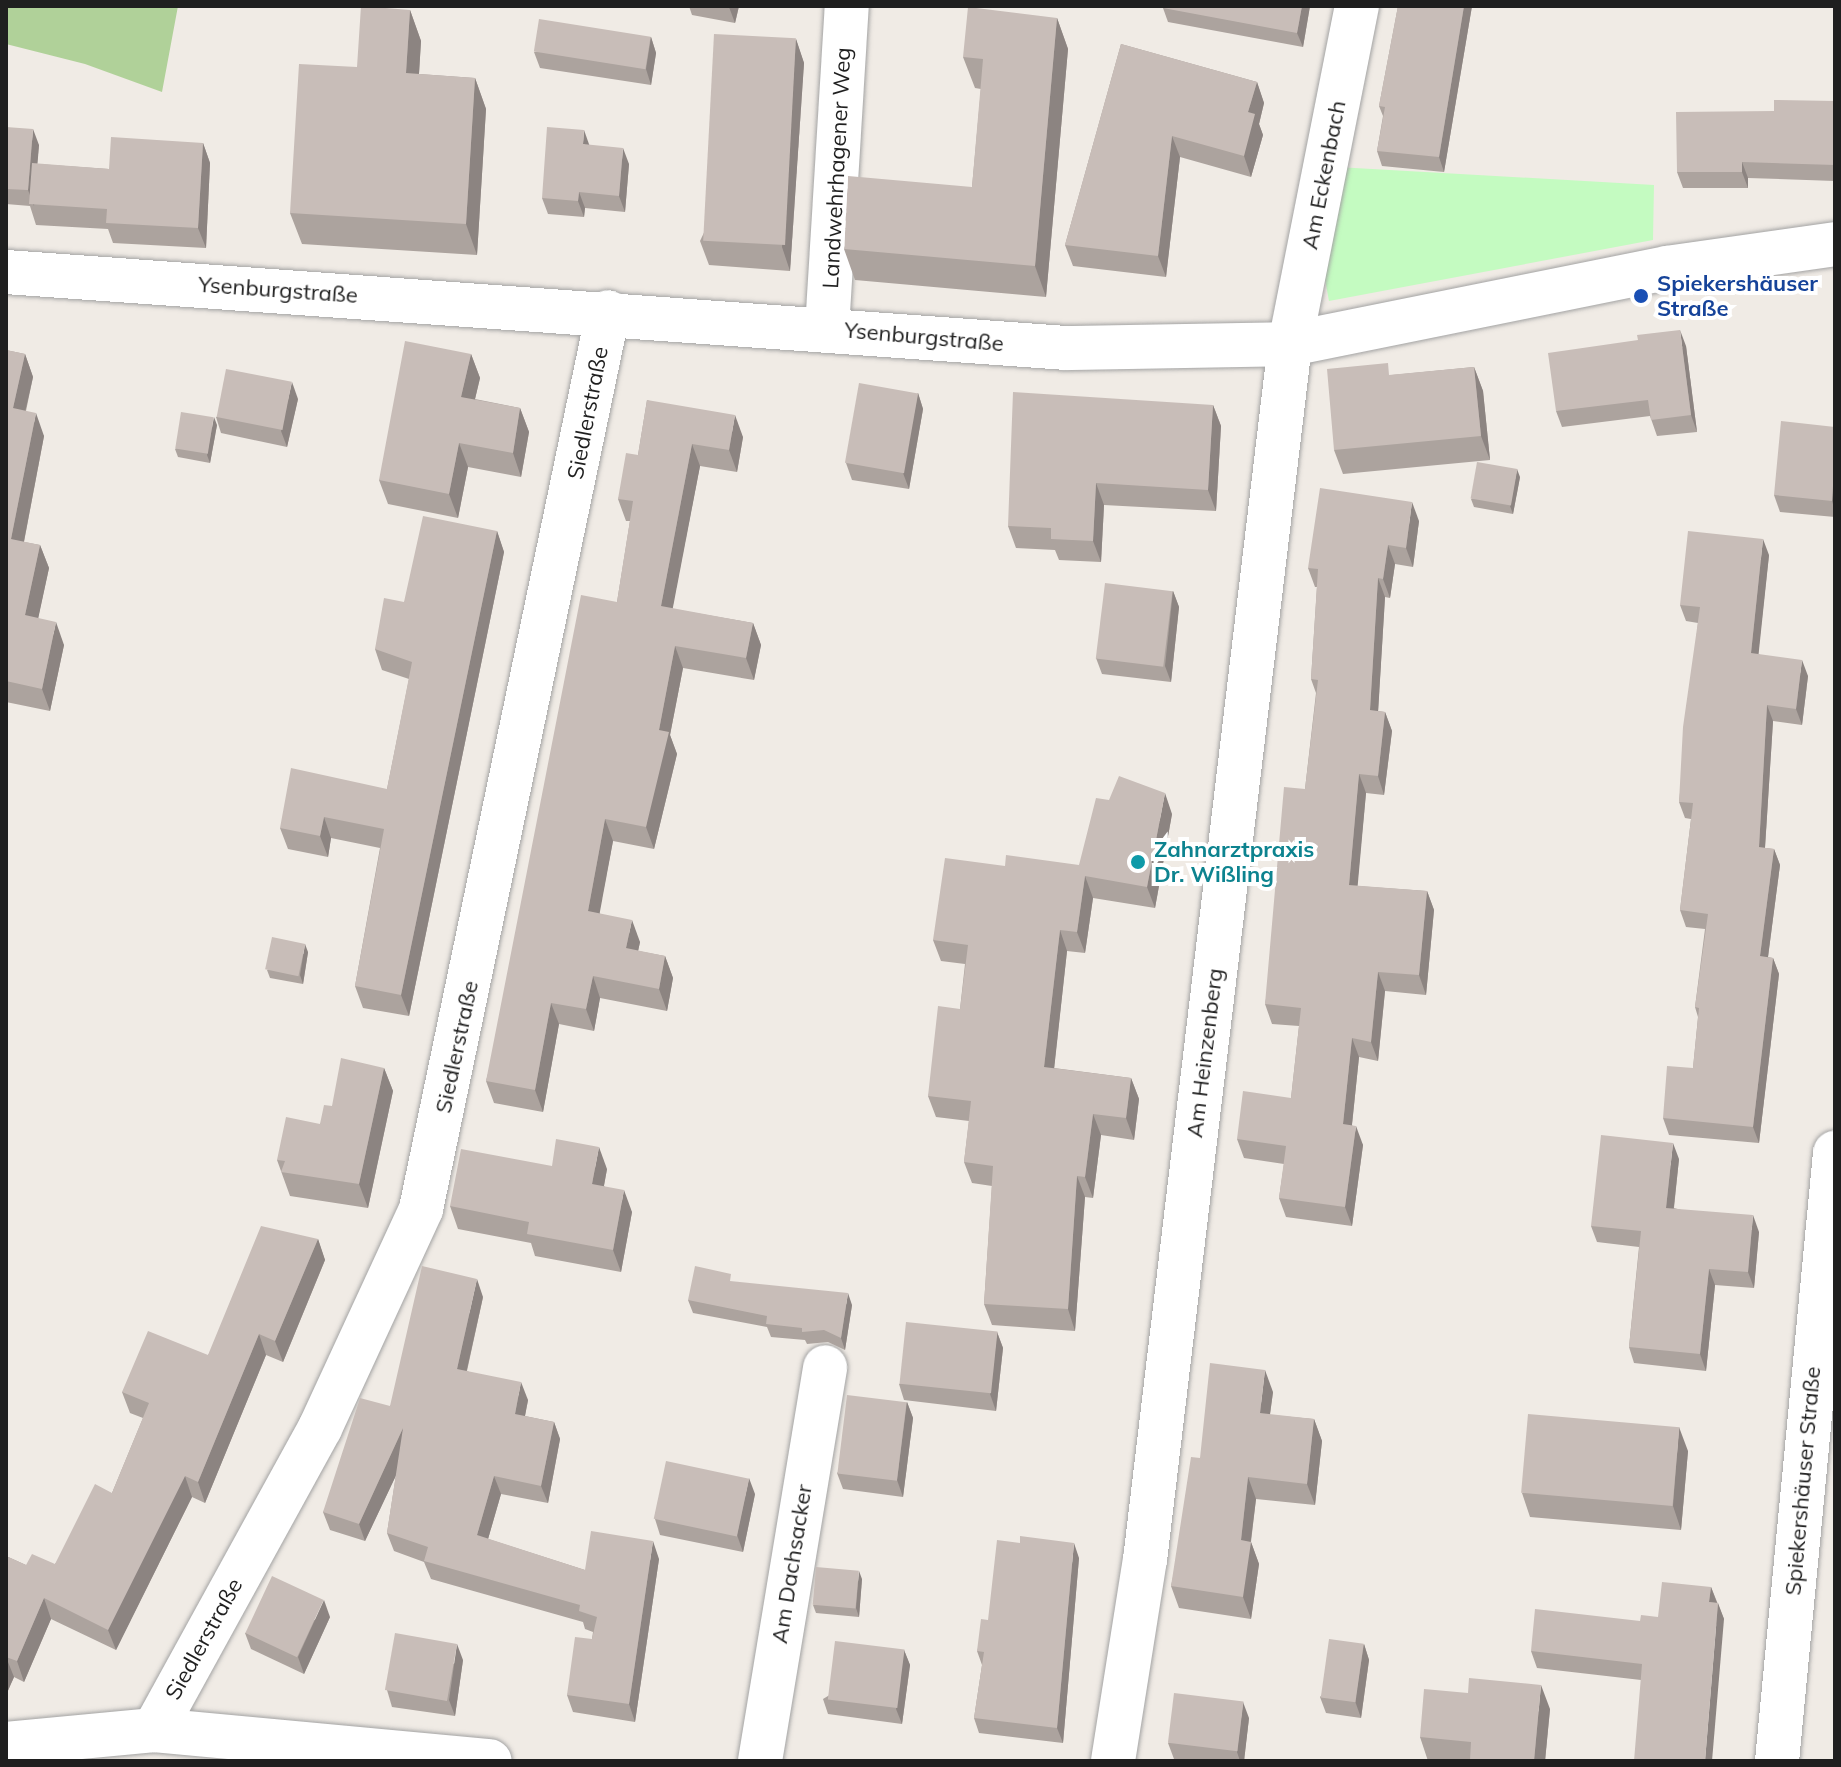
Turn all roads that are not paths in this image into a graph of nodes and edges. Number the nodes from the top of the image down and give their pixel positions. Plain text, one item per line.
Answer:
1 (847, 6) edge
2 (1357, 6) edge
3 (1835, 244) edge
4 (6, 272) edge
5 (608, 312) junction
6 (827, 329) junction
7 (1290, 344) junction
8 (1835, 1153) edge
9 (1826, 1338) edge
10 (825, 1367) dead end
11 (154, 1730) junction
12 (6, 1744) edge
13 (490, 1761) edge
14 (760, 1761) edge
15 (1113, 1761) edge
16 (1777, 1761) edge

1 - 6 street, Landwehrhagener Weg
2 - 7 street, Am Eckenbach
3 - 7 street, Ysenburgstraße
4 - 5 street, Ysenburgstraße
5 - 6 street, Ysenburgstraße
5 - 11 street, Siedlerstraße
6 - 7 street, Ysenburgstraße
7 - 15 street, Am Heinzenberg
8 - 9 street, Spiekershäuser Straße
9 - 16 street, Spiekershäuser Straße
10 - 14 street, Am Dachsacker
11 - 12 street
11 - 13 street

